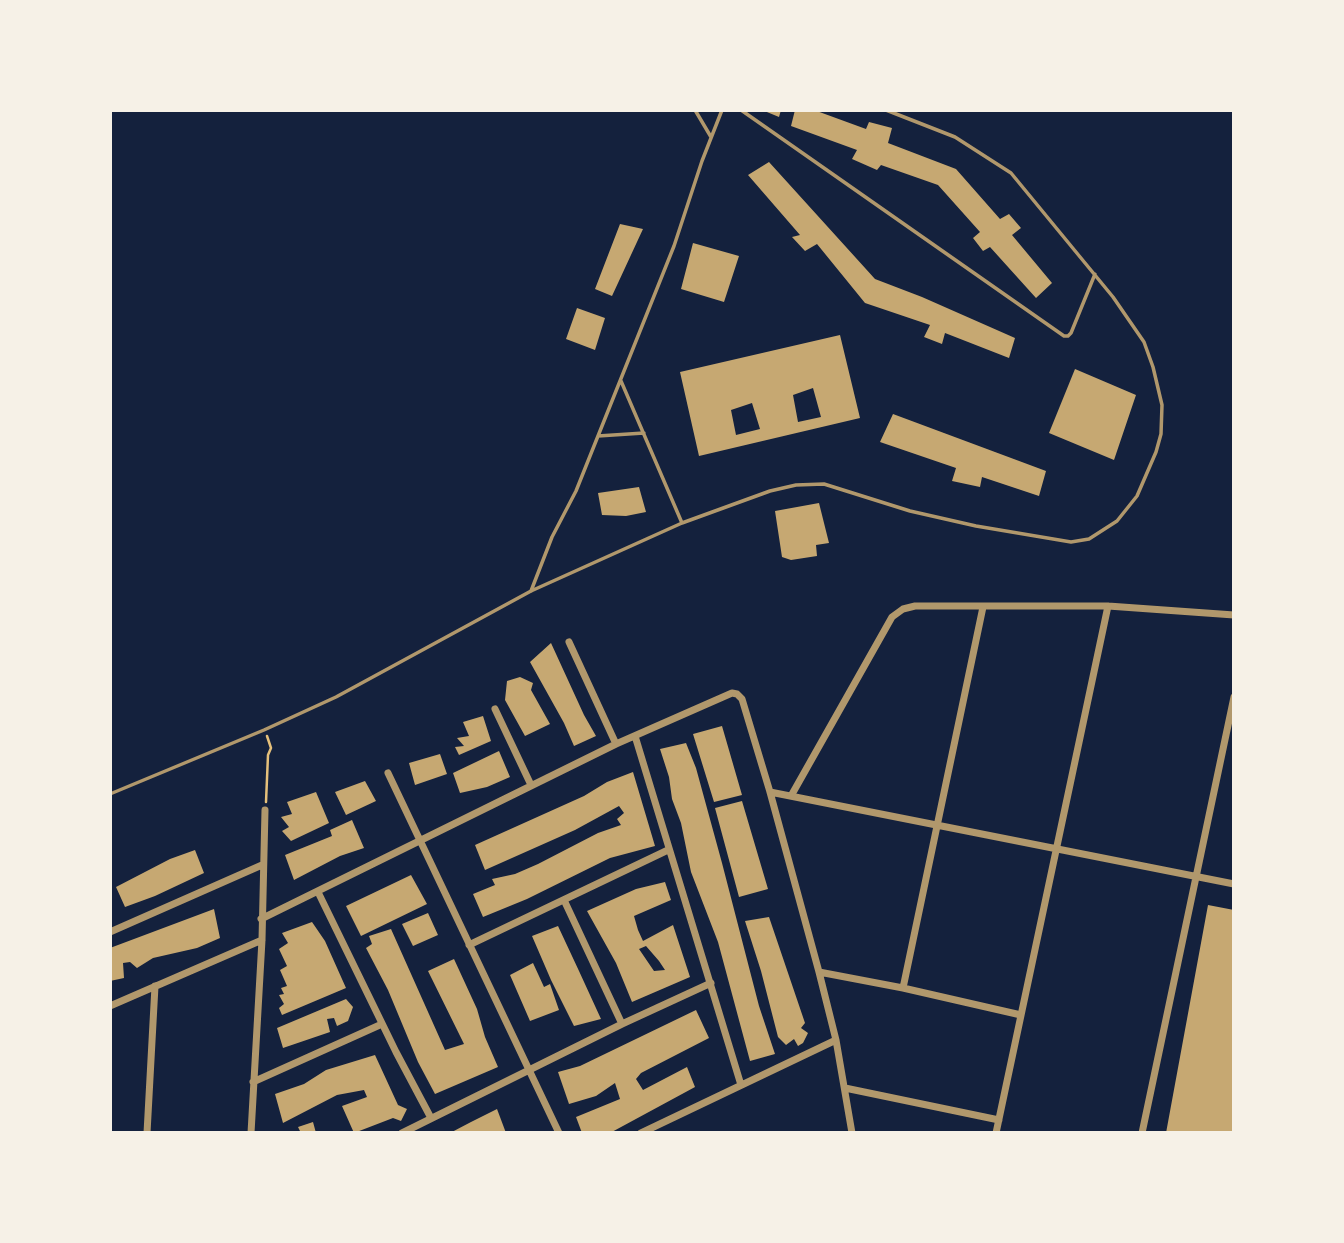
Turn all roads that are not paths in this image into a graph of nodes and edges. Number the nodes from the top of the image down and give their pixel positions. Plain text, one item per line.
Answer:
1 (695, 110) edge
2 (722, 110) edge
3 (741, 110) edge
4 (886, 110) edge
5 (711, 137) junction
6 (1095, 274) junction
7 (621, 379) junction
8 (644, 433) junction
9 (598, 436) junction
10 (682, 523) junction
11 (531, 591) junction
12 (1108, 606) junction
13 (983, 607) junction
14 (1234, 615) edge
15 (569, 642) dead end
16 (1234, 698) edge
17 (495, 709) dead end
18 (635, 736) junction
19 (616, 744) junction
20 (388, 773) dead end
21 (531, 785) junction
22 (770, 792) junction
23 (110, 794) edge
24 (791, 796) junction
25 (265, 810) road end
26 (939, 826) junction
27 (420, 841) junction
28 (668, 850) junction
29 (1056, 850) junction
30 (262, 865) junction
31 (1198, 876) junction
32 (1234, 884) edge
33 (318, 892) junction
34 (564, 900) junction
35 (261, 919) junction
36 (110, 932) edge
37 (262, 940) junction
38 (469, 945) junction
39 (819, 972) junction
40 (710, 983) junction
41 (155, 986) junction
42 (903, 988) junction
43 (110, 1006) edge
44 (1021, 1015) junction
45 (382, 1024) junction
46 (622, 1024) junction
47 (836, 1040) junction
48 (528, 1071) junction
49 (253, 1082) junction
50 (741, 1085) junction
51 (845, 1088) junction
52 (432, 1118) junction
53 (999, 1121) junction
54 (147, 1133) edge
55 (251, 1133) edge
56 (402, 1133) edge
57 (559, 1133) edge
58 (641, 1133) edge
59 (852, 1133) edge
60 (996, 1133) edge
61 (1142, 1133) edge

1 - 5 lane
2 - 5 lane
3 - 6 lane
4 - 6 lane
5 - 7 lane
6 - 10 lane
7 - 8 lane
7 - 9 lane
8 - 9 lane
8 - 10 lane
9 - 11 lane
10 - 11 lane
11 - 23 lane
12 - 13 street
12 - 14 street
12 - 29 street
13 - 24 street
13 - 26 street
15 - 19 street
16 - 31 street
17 - 21 street
18 - 19 street
18 - 22 street
18 - 28 street
19 - 21 street
20 - 27 street
21 - 27 street
22 - 24 street
22 - 39 street
24 - 26 street
25 - 30 street
26 - 29 street
26 - 42 street
27 - 33 street
27 - 38 street
28 - 34 street
28 - 40 street
29 - 31 street
29 - 44 street
30 - 35 street
30 - 36 street
31 - 32 street
31 - 61 street
33 - 35 street
33 - 45 street
34 - 38 street
34 - 46 street
35 - 37 street
37 - 41 street
37 - 49 street
38 - 48 street
39 - 42 street
39 - 47 street
40 - 46 street
40 - 50 street
41 - 43 street
41 - 54 street
42 - 44 street
44 - 53 street
45 - 49 street
45 - 52 street
46 - 48 street
47 - 50 street
47 - 51 street
48 - 52 street
48 - 57 street
49 - 55 street
50 - 58 street
51 - 53 street
51 - 59 street
52 - 56 street
53 - 60 street

